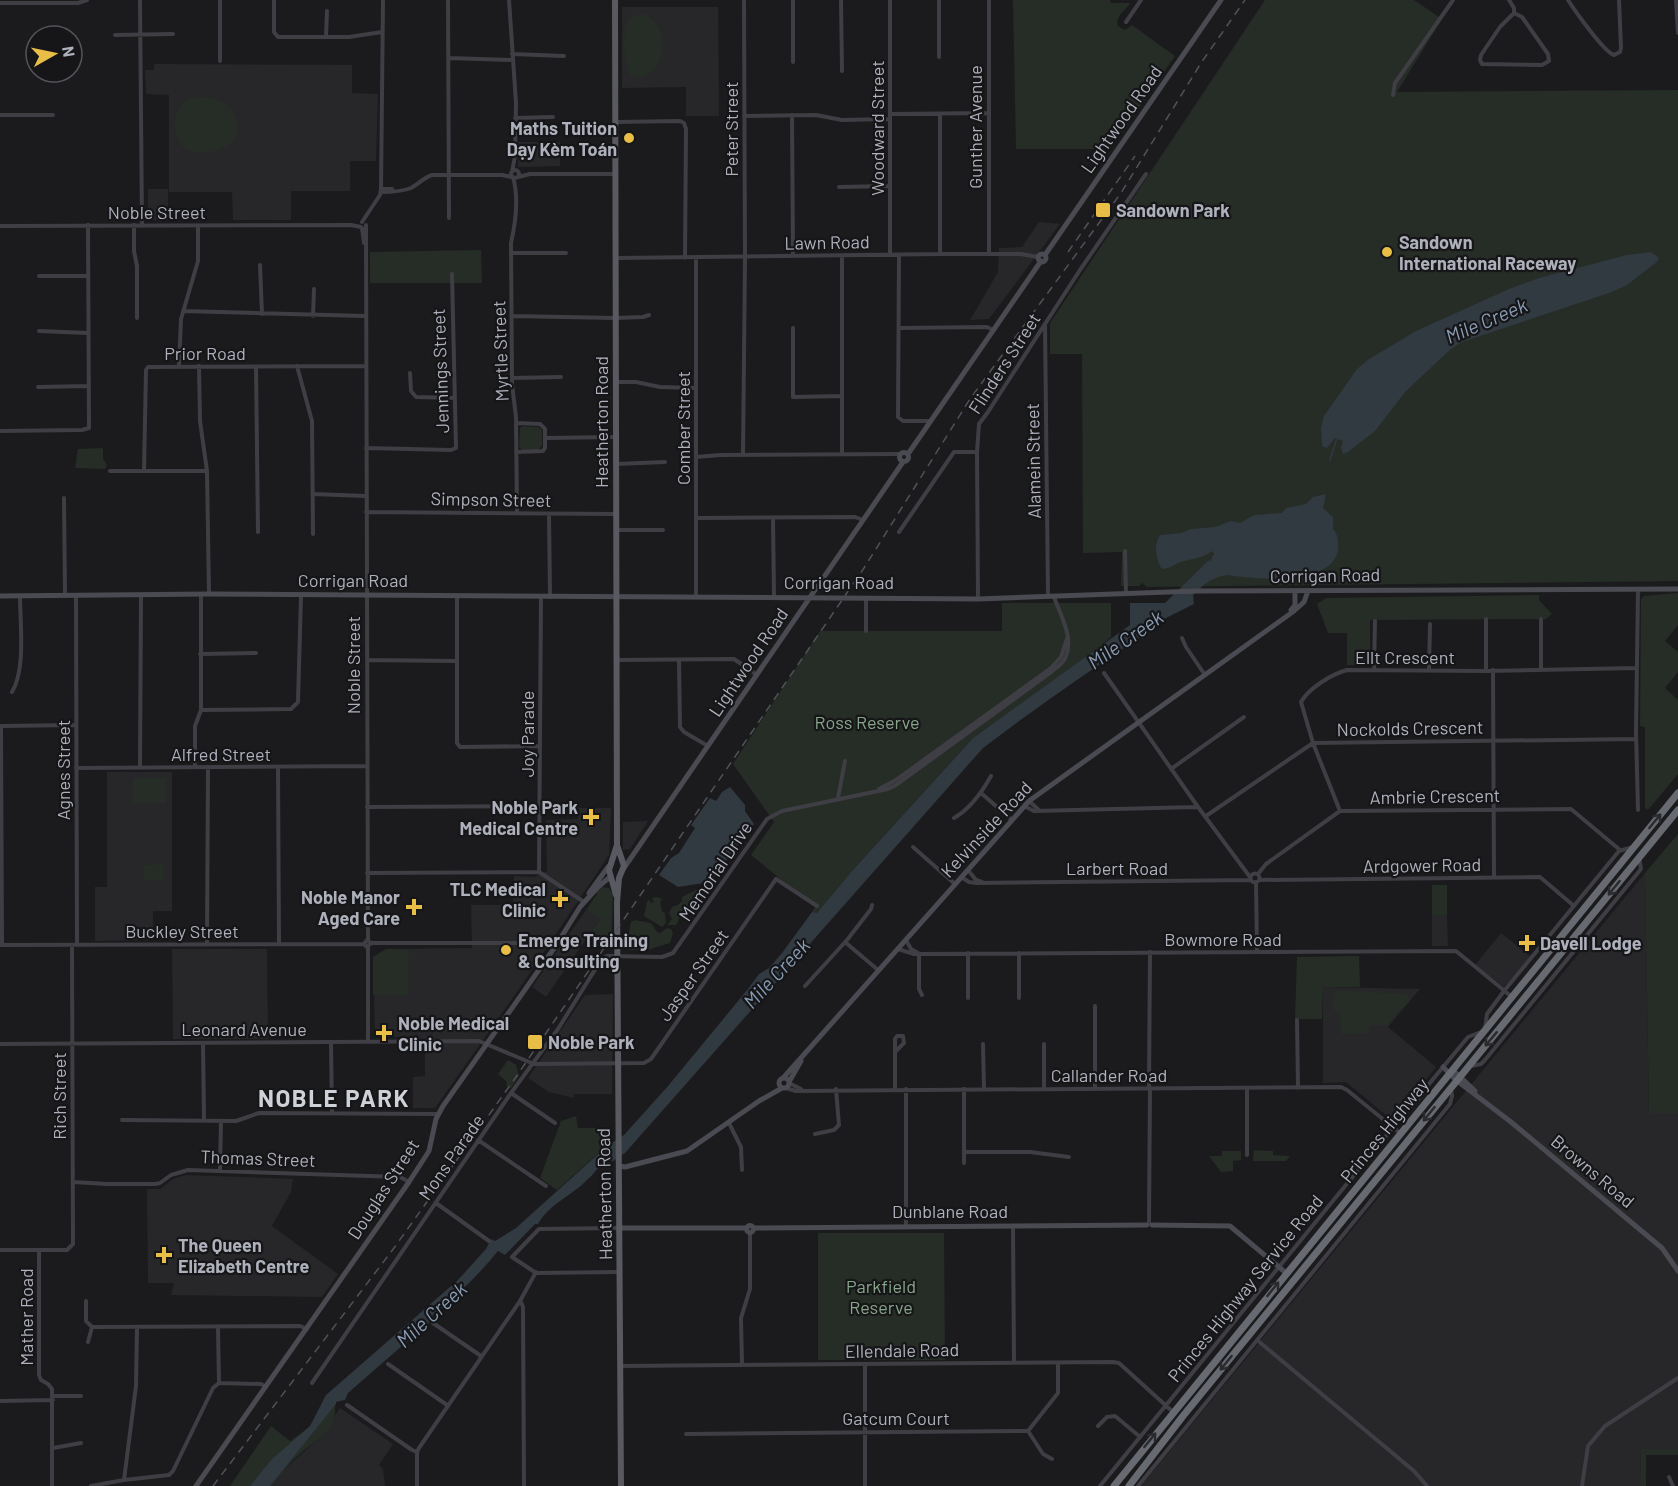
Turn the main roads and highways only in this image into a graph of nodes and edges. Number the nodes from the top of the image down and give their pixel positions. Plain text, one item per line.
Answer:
1 (615, 0) edge
2 (1221, 0) edge
3 (908, 454) junction
4 (903, 462) junction
5 (1678, 589) edge
6 (1295, 591) junction
7 (1308, 591) junction
8 (0, 596) edge
9 (616, 597) junction
10 (810, 597) junction
11 (1283, 618) junction
12 (1678, 793) edge
13 (1678, 810) edge
14 (617, 845) junction
15 (637, 849) junction
16 (621, 860) junction
17 (610, 864) junction
18 (623, 870) junction
19 (610, 877) junction
20 (599, 885) junction
21 (616, 894) junction
22 (584, 902) junction
23 (617, 902) junction
24 (1512, 997) junction
25 (1519, 1003) junction
26 (1503, 1008) junction
27 (1511, 1014) junction
28 (1443, 1067) road end
29 (1451, 1072) junction
30 (1458, 1078) junction
31 (618, 1166) junction
32 (619, 1228) junction
33 (1336, 1229) junction
34 (1293, 1265) junction
35 (1280, 1267) junction
36 (1678, 1272) edge
37 (1286, 1274) junction
38 (1173, 1412) junction
39 (1183, 1416) junction
40 (196, 1486) edge
41 (621, 1486) edge
42 (1114, 1486) edge
43 (1129, 1486) edge

1 - 9 main road, Heatherton Road
2 - 3 main road, Lightwood Road
3 - 4 main road
3 - 4 main road
4 - 10 main road, Lightwood Road
5 - 7 main road, Corrigan Road
6 - 7 main road, Corrigan Road
6 - 10 main road, Corrigan Road
6 - 11 main road, Kelvinside Road
7 - 11 main road, Kelvinside Road
8 - 9 main road, Corrigan Road
9 - 10 main road, Corrigan Road
9 - 14 main road, Heatherton Road
10 - 15 main road, Lightwood Road
11 - 31 main road, Kelvinside Road
24 -> 12 highway, Princes Highway
13 -> 25 highway, Princes Highway
14 - 16 main road, Heatherton Road
14 - 17 main road, Heatherton Road
15 - 16 main road, Lightwood Road
15 - 18 main road, Lightwood Road
16 - 17 main road
16 - 18 main road, Heatherton Road
17 - 19 main road, Heatherton Road
17 - 22 main road, Douglas Street
18 - 19 main road
18 - 23 main road, Heatherton Road
19 - 20 main road, Douglas Street
19 - 21 main road, Heatherton Road
20 - 21 main road
20 - 22 main road, Douglas Street
21 - 23 main road, Heatherton Road
22 - 40 main road, Douglas Street
23 - 31 main road, Heatherton Road
24 - 25 highway
24 - 26 highway, Princes Highway
25 - 27 highway, Princes Highway
26 - 27 highway
26 - 29 highway, Princes Highway
27 -> 30 highway, Princes Highway
28 - 29 main road, Browns Road
29 - 30 main road, Browns Road
29 - 34 highway, Princes Highway
30 -> 33 highway, Princes Highway
30 - 36 main road, Browns Road
31 - 32 main road, Heatherton Road
32 - 35 main road, Dunblane Road
32 - 41 main road, Heatherton Road
33 - 37 highway
33 -> 39 highway, Princes Highway
34 - 35 main road
34 - 37 highway, Princes Highway
35 - 37 main road, Dunblane Road
38 -> 37 highway, Princes Highway
38 - 39 highway
42 -> 38 highway, Princes Highway
39 - 43 highway, Princes Highway

